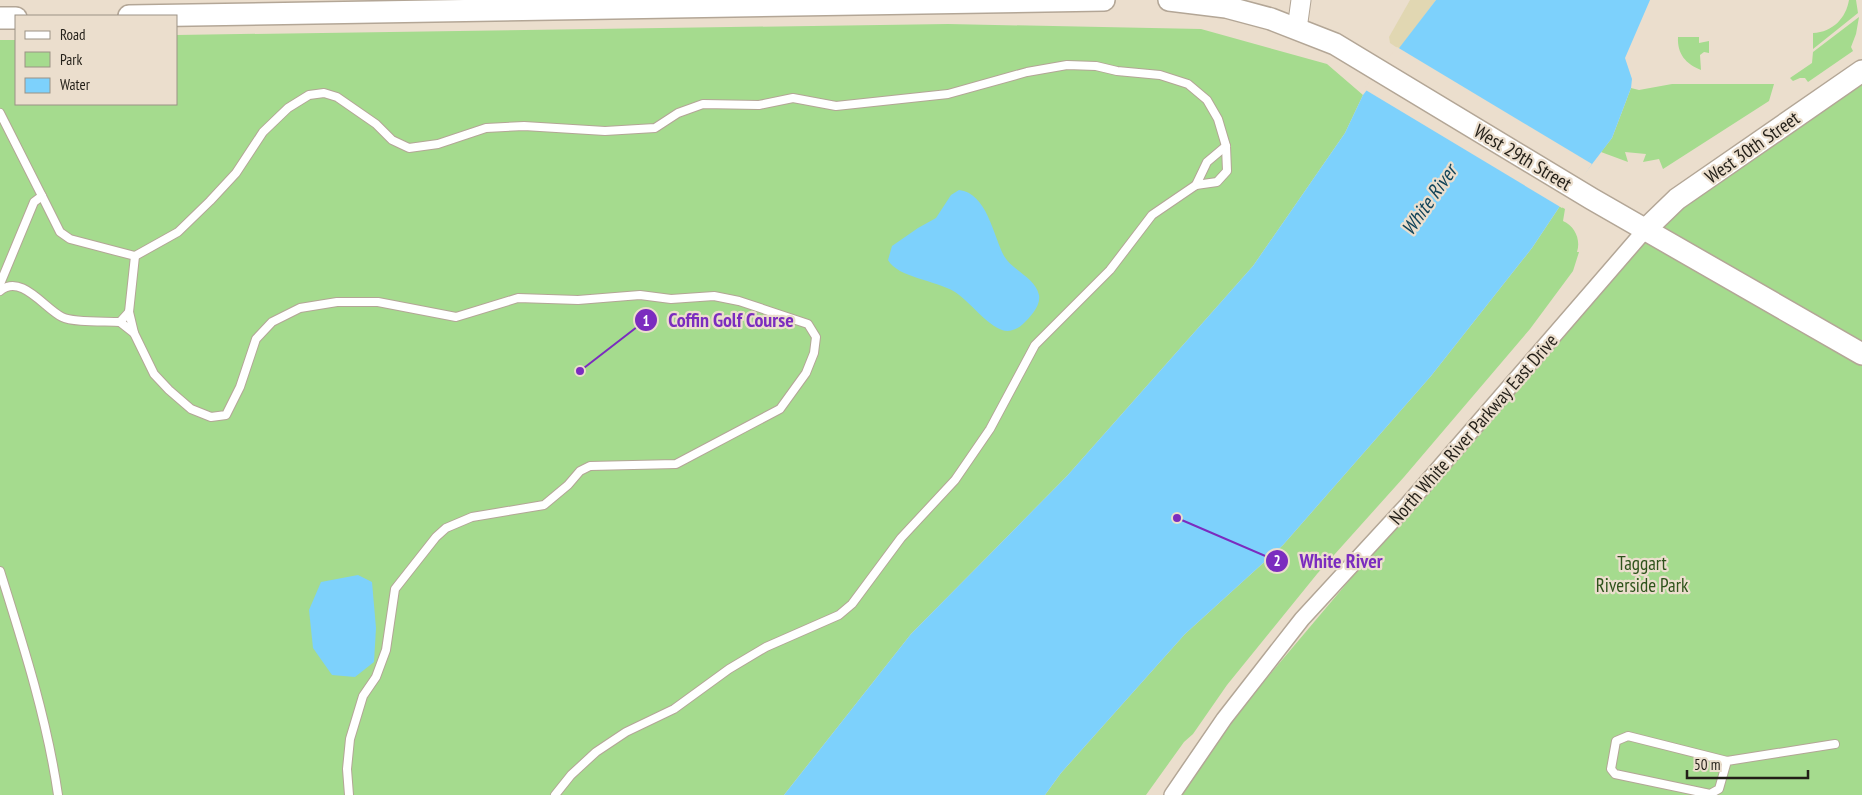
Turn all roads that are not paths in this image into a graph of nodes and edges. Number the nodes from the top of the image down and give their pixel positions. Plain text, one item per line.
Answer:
1 (1104, 0) edge
2 (1169, 0) edge
3 (1300, 0) edge
4 (178, 15) edge
5 (0, 18) edge
6 (15, 18) edge
7 (1297, 29) junction
8 (1862, 71) edge
9 (0, 112) edge
10 (1226, 146) junction
11 (1196, 185) junction
12 (42, 196) junction
13 (1646, 229) junction
14 (134, 256) junction
15 (2, 285) edge
16 (129, 312) junction
17 (120, 322) junction
18 (134, 334) junction
19 (1862, 354) edge
20 (0, 571) edge
21 (1835, 744) dead end
22 (1727, 761) junction
23 (58, 795) edge
24 (349, 795) edge
25 (555, 795) edge
26 (1172, 795) edge

1 - 4 main road
2 - 7 main road, West 29th Street
3 - 7 street
5 - 6 main road
7 - 13 main road, West 29th Street
8 - 13 main road, West 30th Street
9 - 12 lane
10 - 11 lane
10 - 11 lane
10 - 14 lane
11 - 25 lane
12 - 14 lane
12 - 15 lane
13 - 19 main road, West 29th Street
13 - 26 street, North White River Parkway East Drive
14 - 16 lane
15 - 17 lane
16 - 17 lane
16 - 18 lane
17 - 18 lane
18 - 24 lane
20 - 23 lane
21 - 22 lane
22 - 22 lane

